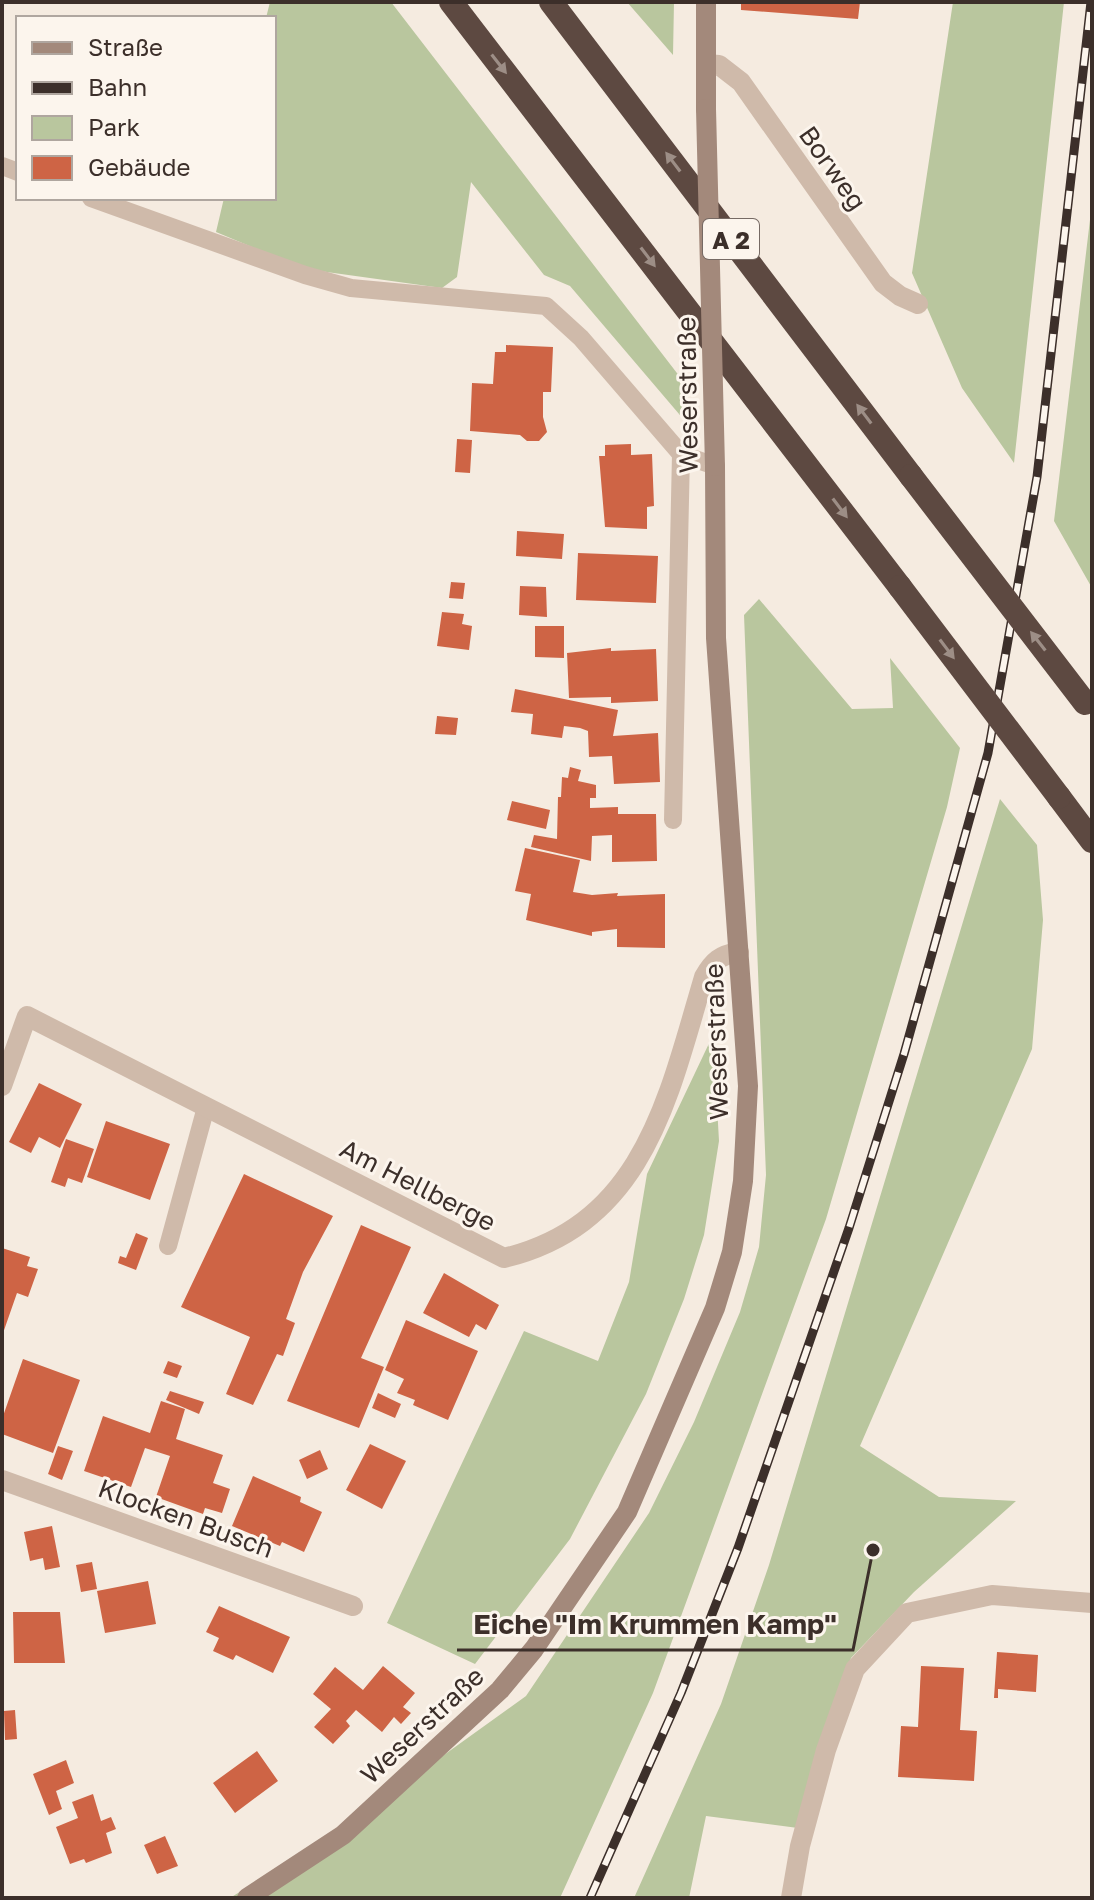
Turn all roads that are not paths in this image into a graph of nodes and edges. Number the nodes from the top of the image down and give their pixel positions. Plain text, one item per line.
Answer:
1 (451, 2) edge
2 (551, 2) edge
3 (706, 2) edge
4 (706, 64) junction
5 (97, 200) edge
6 (918, 304) dead end
7 (681, 454) junction
8 (715, 466) junction
9 (1089, 707) edge
10 (673, 820) dead end
11 (1092, 841) edge
12 (739, 952) junction
13 (2, 1086) edge
14 (206, 1107) junction
15 (168, 1246) dead end
16 (2, 1480) edge
17 (1092, 1603) edge
18 (353, 1606) dead end
19 (247, 1898) edge
20 (791, 1898) edge

1 -> 11 highway, bridge
9 -> 2 highway, A 2, bridge
3 - 4 street, Weserstraße
4 - 6 street, Borweg
4 - 8 street, Weserstraße, bridge
5 - 7 lane
7 - 8 lane
7 - 10 lane
8 - 12 street, Weserstraße
12 - 14 street, Am Hellberge
12 - 19 street, Weserstraße
13 - 14 street, Am Hellberge
14 - 15 lane
16 - 18 street, Klocken Busch
17 - 20 street

